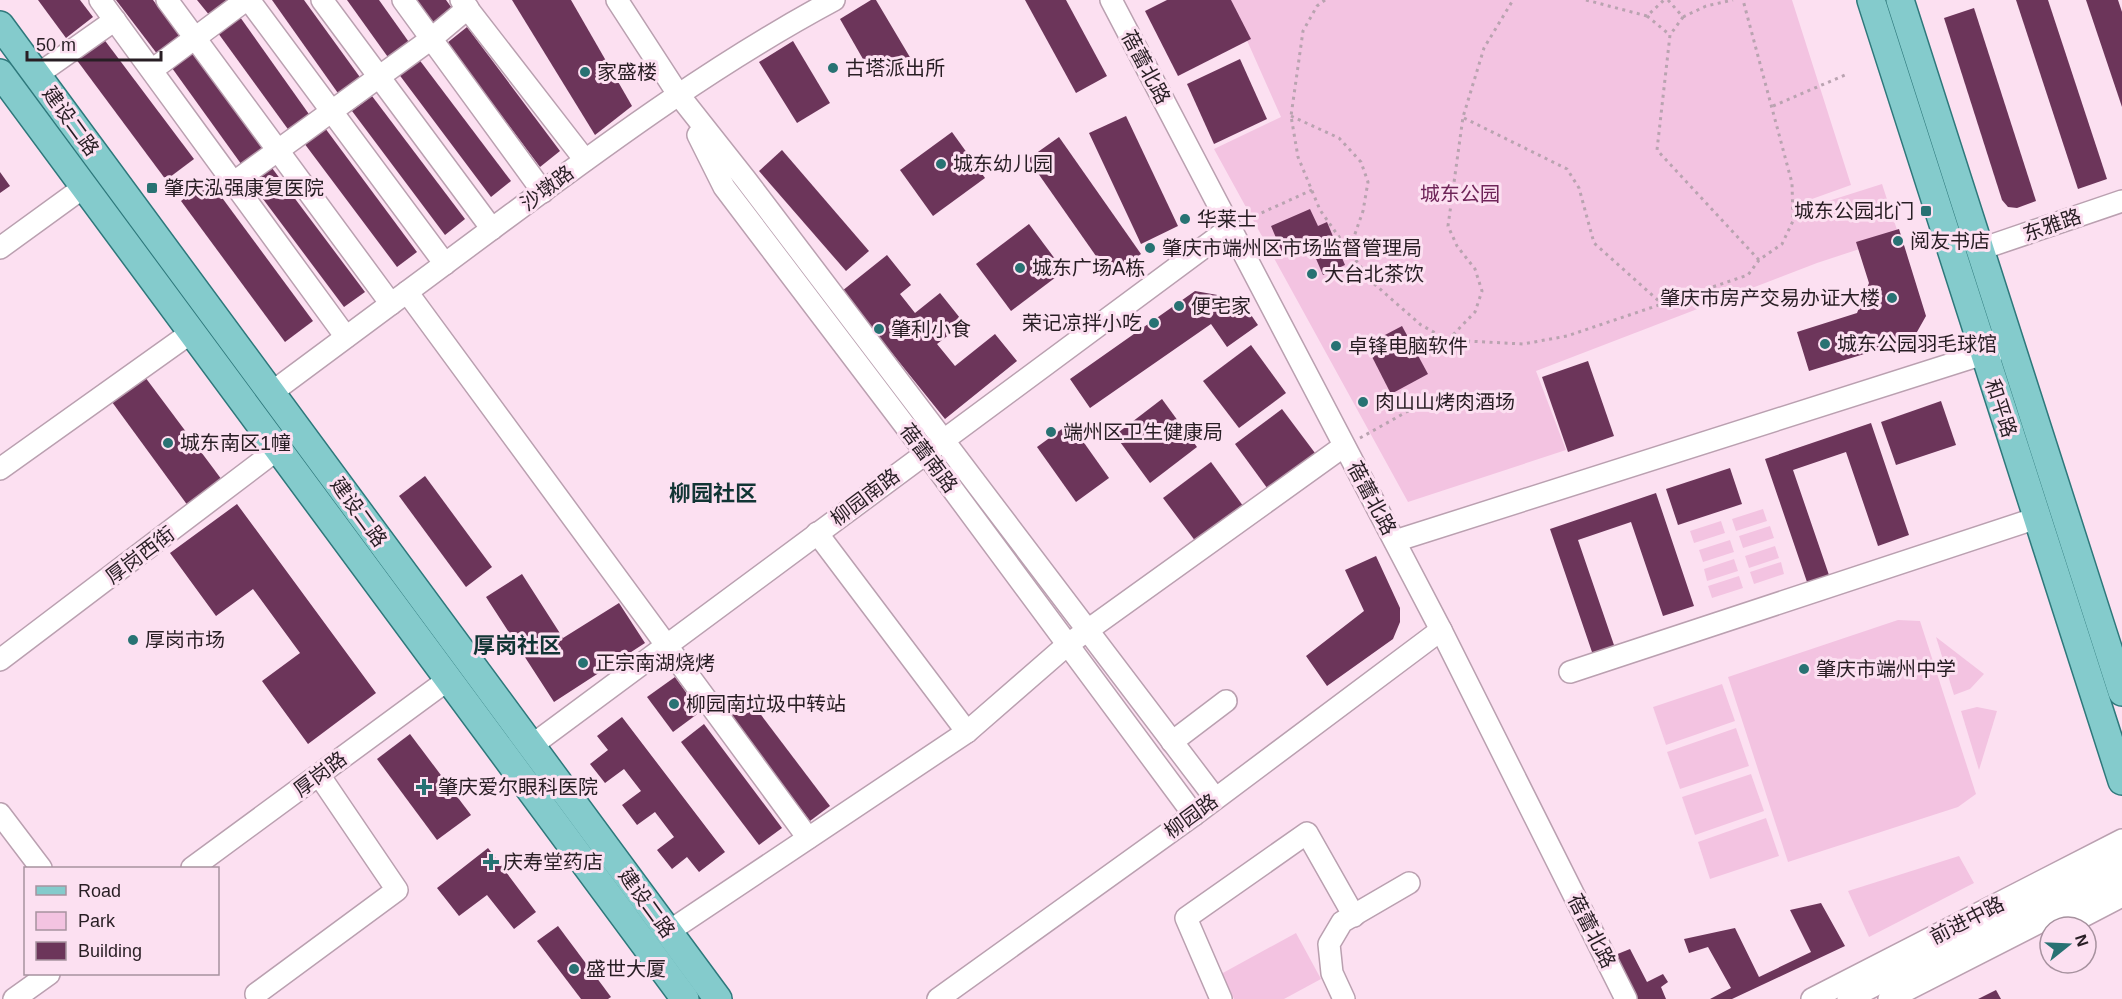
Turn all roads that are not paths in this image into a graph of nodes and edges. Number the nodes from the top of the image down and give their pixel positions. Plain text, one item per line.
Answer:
1 (100, 0) edge
2 (167, 0) edge
3 (247, 0) edge
4 (322, 0) edge
5 (403, 0) edge
6 (617, 0) edge
7 (834, 0) edge
8 (1111, 0) edge
9 (1871, 0) edge
10 (1900, 0) edge
11 (464, 4) edge
12 (115, 20) junction
13 (0, 25) edge
14 (195, 38) junction
15 (431, 39) junction
16 (152, 70) junction
17 (0, 73) edge
18 (37, 75) junction
19 (379, 77) junction
20 (678, 94) junction
21 (332, 111) junction
22 (278, 150) junction
23 (585, 160) junction
24 (234, 183) junction
25 (84, 187) junction
26 (543, 192) junction
27 (2122, 201) edge
28 (1230, 228) junction
29 (492, 229) junction
30 (0, 248) edge
31 (1981, 249) junction
32 (445, 264) junction
33 (399, 298) junction
34 (192, 332) junction
35 (346, 337) junction
36 (2011, 345) junction
37 (1984, 353) junction
38 (271, 393) junction
39 (943, 439) junction
40 (1344, 446) junction
41 (278, 449) junction
42 (925, 452) junction
43 (0, 469) edge
44 (2037, 518) junction
45 (817, 533) junction
46 (1395, 541) junction
47 (1441, 630) junction
48 (1088, 631) junction
49 (2113, 635) edge
50 (666, 645) junction
51 (1068, 645) junction
52 (0, 660) edge
53 (1570, 672) dead end
54 (449, 679) junction
55 (2122, 692) edge
56 (1226, 701) dead end
57 (966, 732) junction
58 (1172, 742) junction
59 (531, 746) junction
60 (319, 775) junction
61 (2122, 781) edge
62 (1215, 798) junction
63 (0, 814) edge
64 (1194, 815) junction
65 (808, 838) junction
66 (2122, 840) edge
67 (2122, 859) edge
68 (40, 867) edge
69 (193, 867) edge
70 (2122, 880) edge
71 (1409, 883) dead end
72 (2122, 896) edge
73 (1354, 915) junction
74 (2085, 915) edge
75 (668, 932) junction
76 (2038, 939) edge
77 (48, 975) edge
78 (256, 994) dead end
79 (14, 999) edge
80 (685, 999) edge
81 (718, 999) edge
82 (938, 999) edge
83 (1221, 999) edge
84 (1344, 999) edge
85 (1626, 999) edge
86 (1812, 999) edge
87 (1848, 999) edge
88 (1889, 999) edge
89 (1921, 999) edge

1 - 12 street
2 - 14 street
3 - 14 street
3 - 21 street
4 - 19 street
5 - 15 street
6 - 20 street, 蓓蕾南路
7 - 20 street, 沙墩路
8 - 28 street, 蓓蕾北路
9 - 37 main road, 和平路
10 - 31 main road, 和平路
11 - 15 street
11 - 23 street
12 - 16 street
12 - 18 street
13 - 18 main road, 建设二路
14 - 16 street
14 - 22 street
15 - 19 street
15 - 26 street
16 - 24 street
17 - 25 main road, 建设二路
18 - 38 main road, 建设二路
19 - 21 street
19 - 29 street
20 - 23 street, 沙墩路
20 - 39 street, 蓓蕾南路
20 - 42 street, 蓓蕾南路
21 - 22 street
21 - 32 street
22 - 24 street
22 - 33 street
23 - 26 street, 沙墩路
24 - 35 street
25 - 30 street
25 - 34 main road, 建设二路
26 - 29 street, 沙墩路
27 - 31 street, 东雅路
28 - 39 street, 柳园南路
28 - 40 street, 蓓蕾北路
29 - 32 street, 沙墩路
31 - 36 main road, 和平路
32 - 33 street, 沙墩路
33 - 35 street, 沙墩路
33 - 50 street
34 - 41 main road, 建设二路
34 - 43 street
35 - 38 street, 沙墩路
36 - 37 street
36 - 49 main road, 和平路
37 - 44 main road, 和平路
37 - 46 street
38 - 59 main road, 建设二路
39 - 42 street, 柳园南路
39 - 48 street, 蓓蕾南路
40 - 46 street, 蓓蕾北路
40 - 48 street
41 - 52 street, 厚岗西街
41 - 54 main road, 建设二路
42 - 45 street, 柳园南路
42 - 51 street, 蓓蕾南路
44 - 53 street
44 - 61 main road, 和平路
45 - 50 street, 柳园南路
45 - 57 street
46 - 47 street, 蓓蕾北路
47 - 62 street, 柳园路
47 - 85 street, 蓓蕾北路
48 - 51 street
48 - 58 street, 蓓蕾南路
49 - 55 main road, 和平路
50 - 59 street, 柳园南路
50 - 65 street
51 - 57 street
51 - 64 street, 蓓蕾南路
54 - 60 street, 厚岗路
54 - 80 main road, 建设二路
56 - 58 street
57 - 65 street
58 - 62 street, 蓓蕾南路
59 - 75 main road, 建设二路
60 - 69 street, 厚岗路
60 - 78 street
62 - 64 street, 柳园路
63 - 68 street
64 - 82 street, 柳园路
65 - 75 street
66 - 86 street, 前进中路
67 - 87 street
70 - 88 street, 前进中路
71 - 73 street
72 - 74 street
73 - 83 street
73 - 84 street
75 - 81 main road, 建设二路
76 - 89 street
77 - 79 street

